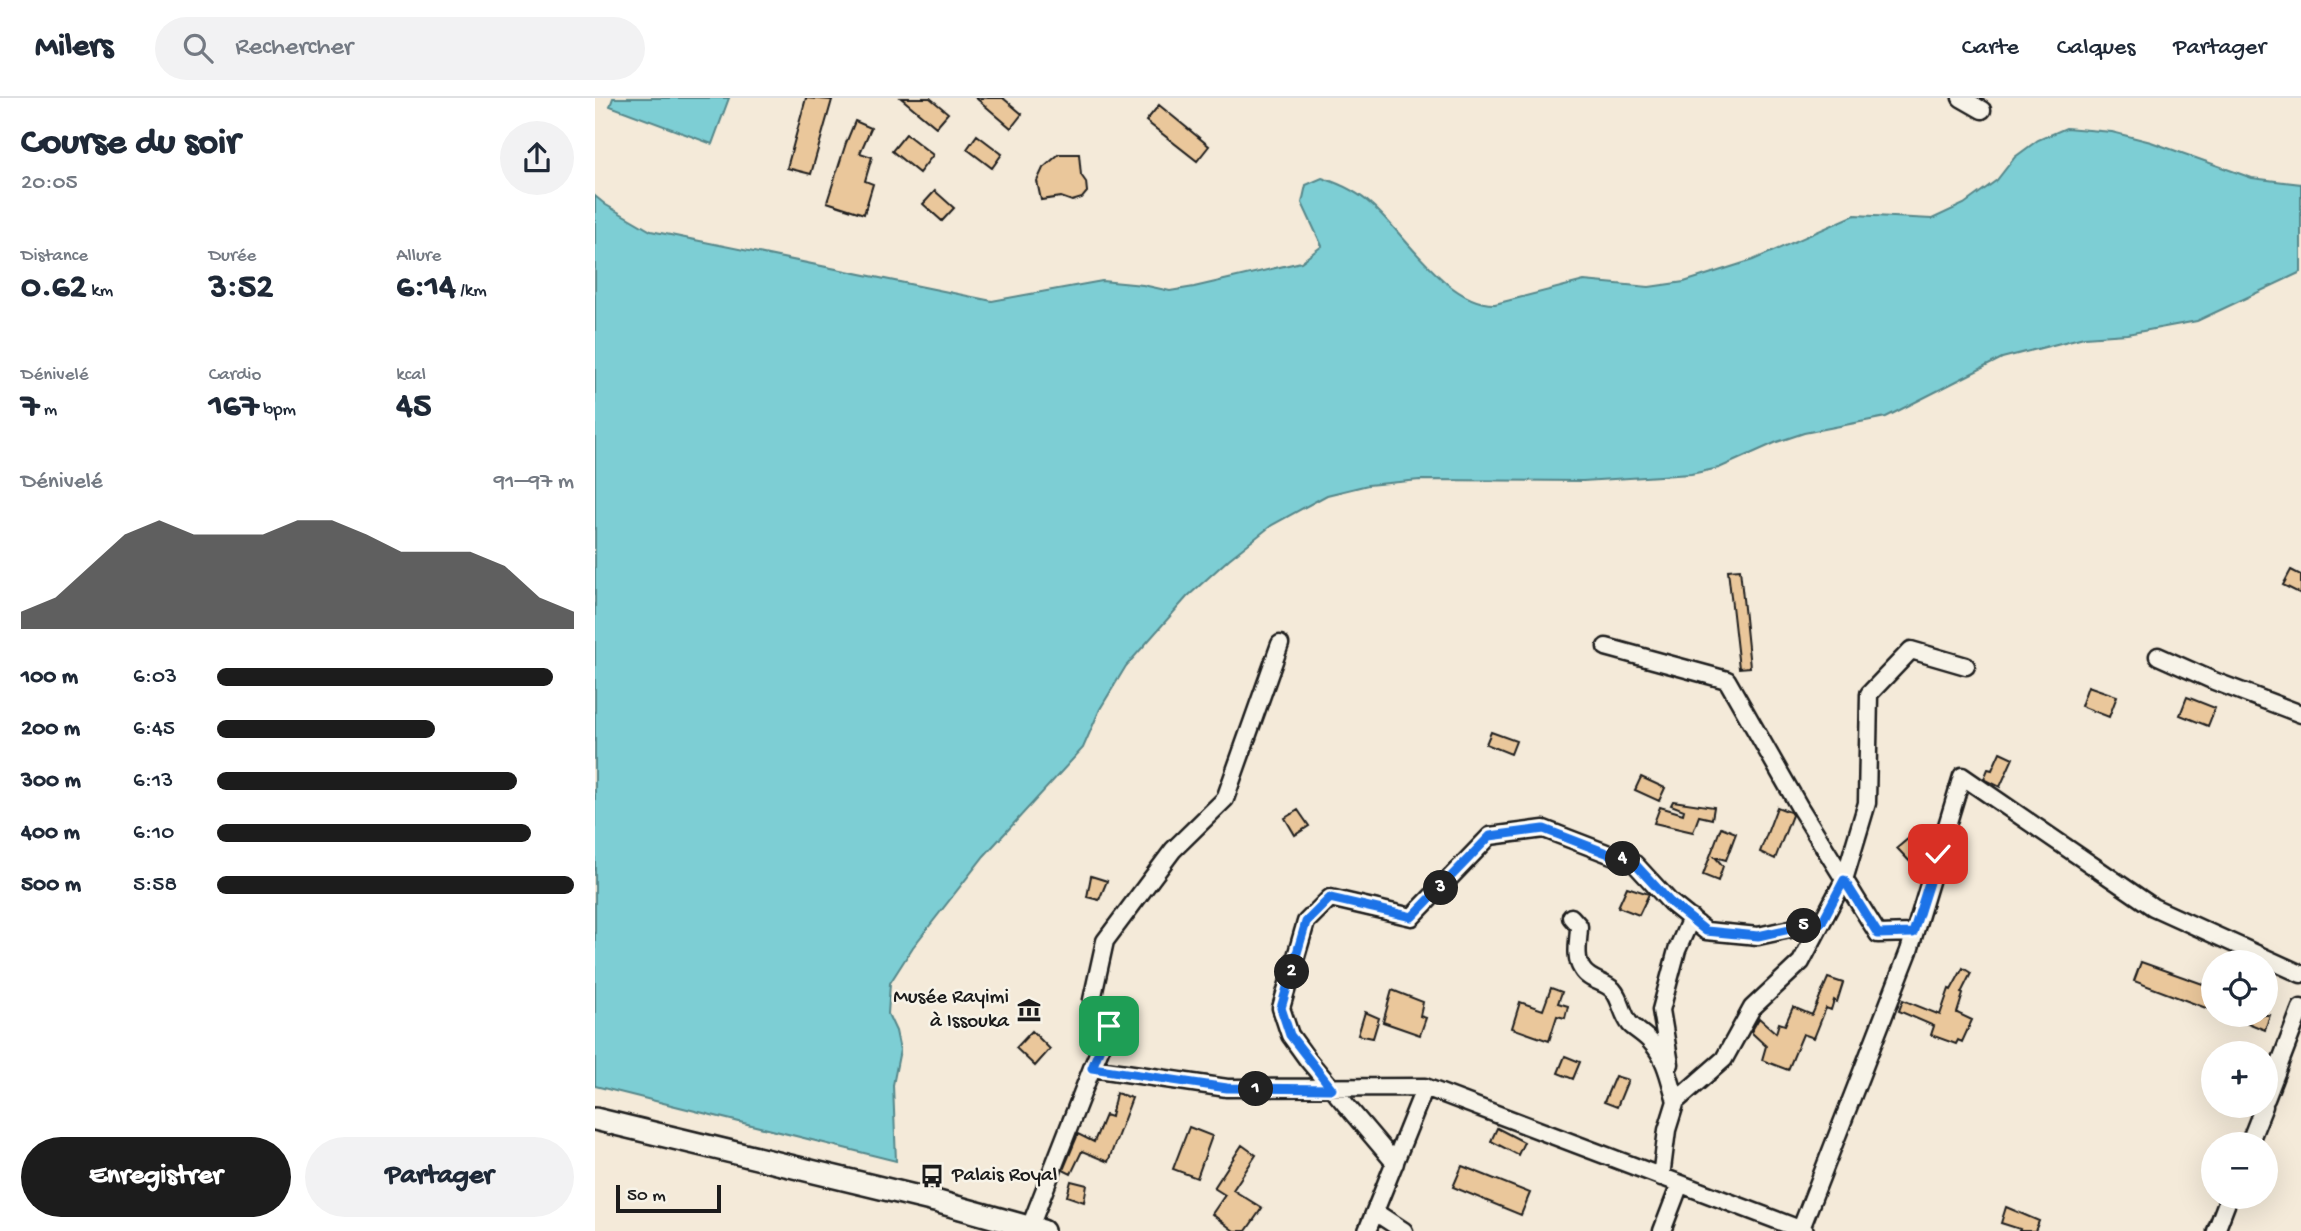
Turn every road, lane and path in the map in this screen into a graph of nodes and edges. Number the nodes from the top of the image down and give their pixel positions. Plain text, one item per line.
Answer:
1 (1961, 98) edge
2 (1982, 110) dead end
3 (1280, 643) dead end
4 (1606, 647) dead end
5 (2158, 656) dead end
6 (1966, 666) dead end
7 (2301, 714) edge
8 (1844, 880) junction
9 (1571, 917) dead end
10 (1691, 918) junction
11 (1822, 922) junction
12 (1913, 933) junction
13 (2301, 974) edge
14 (2301, 1008) edge
15 (1092, 1068) junction
16 (2278, 1068) edge
17 (1425, 1087) junction
18 (1332, 1089) junction
19 (1676, 1101) junction
20 (595, 1119) edge
21 (1395, 1163) junction
22 (1661, 1177) junction
23 (1680, 1184) junction
24 (2224, 1209) edge
25 (1375, 1212) junction
26 (1037, 1229) edge
27 (1802, 1230) edge
28 (1367, 1231) edge
29 (1404, 1231) edge
30 (1662, 1231) edge
31 (2216, 1231) edge

1 - 2 street
3 - 15 street
4 - 8 street
5 - 7 street
6 - 8 street
8 - 11 street
8 - 12 street
9 - 19 street
10 - 11 street
10 - 18 street
10 - 19 street
11 - 19 street
12 - 13 street
12 - 27 street
14 - 16 street
15 - 18 street
15 - 26 street
17 - 18 street
17 - 21 street
17 - 22 street
18 - 21 street
19 - 22 street
20 - 26 street
21 - 25 street
22 - 23 street
23 - 27 street
23 - 30 street
24 - 31 street
25 - 28 street
25 - 29 street

